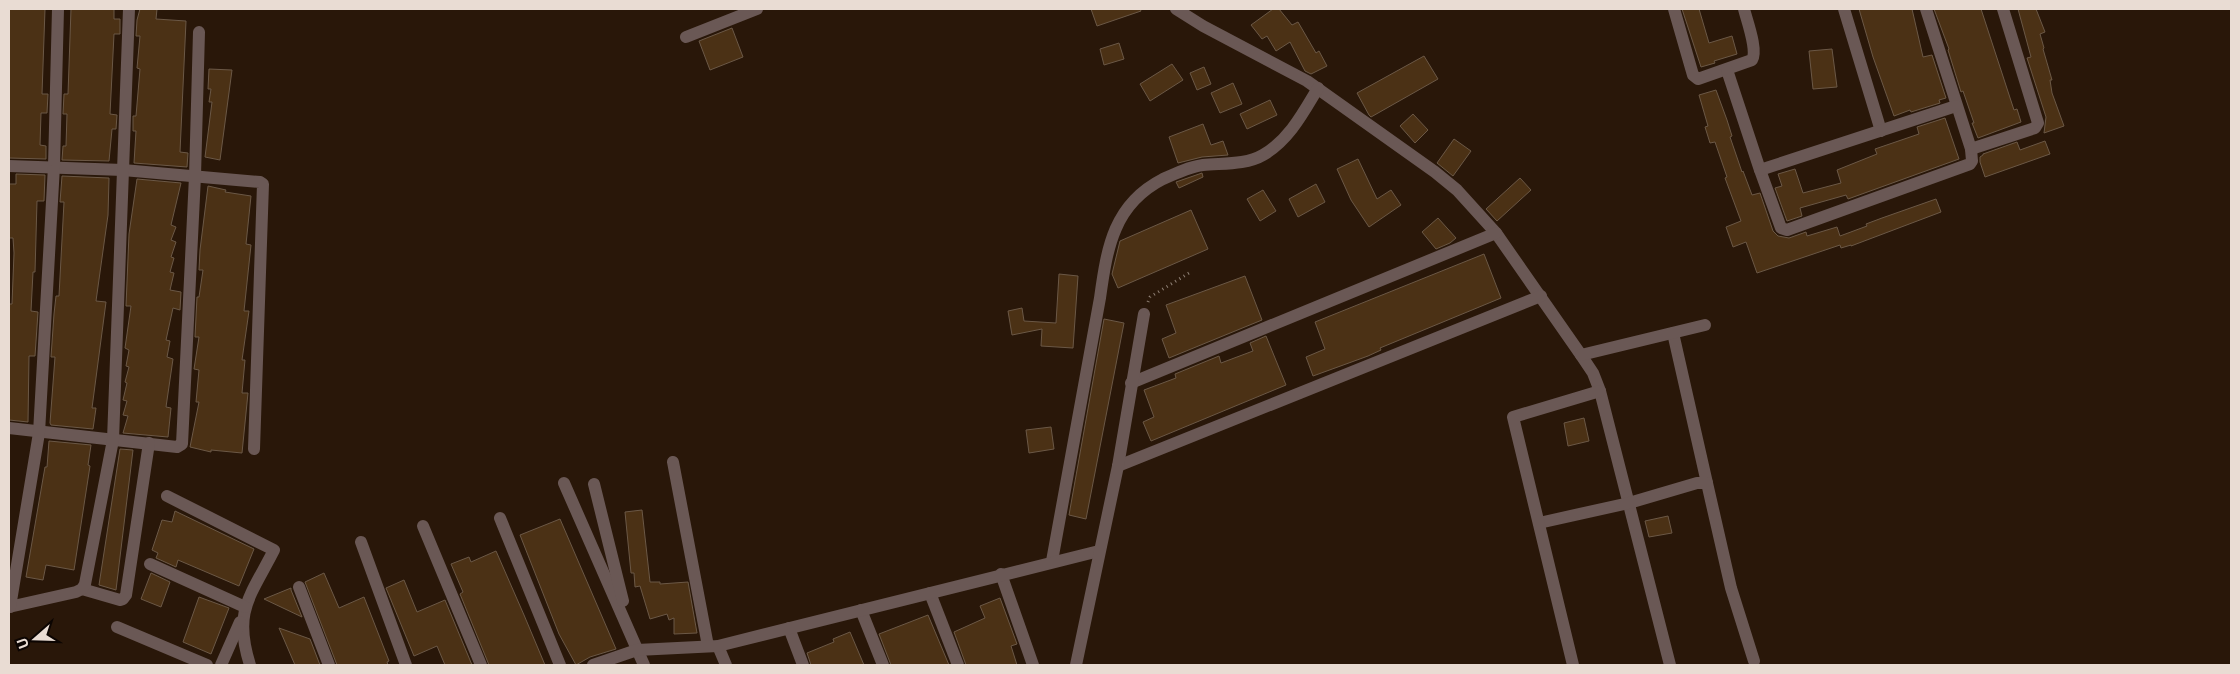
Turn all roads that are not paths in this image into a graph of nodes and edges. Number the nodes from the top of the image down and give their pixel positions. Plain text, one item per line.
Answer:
1 (58, 9) edge
2 (129, 9) edge
3 (757, 9) edge
4 (1176, 9) edge
5 (1674, 9) edge
6 (1744, 9) edge
7 (1844, 9) edge
8 (1926, 9) edge
9 (2003, 9) edge
10 (199, 32) dead end
11 (686, 37) dead end
12 (1727, 70) junction
13 (1318, 88) junction
14 (1956, 106) junction
15 (1881, 131) junction
16 (1971, 149) junction
17 (9, 166) edge
18 (54, 166) junction
19 (123, 170) junction
20 (1760, 170) junction
21 (195, 176) junction
22 (1496, 233) junction
23 (1541, 296) junction
24 (1144, 314) road end
25 (1706, 325) dead end
26 (1673, 333) junction
27 (1581, 355) junction
28 (1131, 383) junction
29 (1600, 391) junction
30 (9, 428) edge
31 (39, 433) junction
32 (113, 440) junction
33 (149, 443) junction
34 (254, 449) dead end
35 (673, 462) dead end
36 (1118, 466) junction
37 (1707, 483) junction
38 (564, 484) dead end
39 (594, 484) dead end
40 (167, 496) dead end
41 (1629, 503) junction
42 (500, 518) dead end
43 (1539, 523) junction
44 (423, 526) dead end
45 (360, 542) dead end
46 (1099, 551) junction
47 (1052, 561) junction
48 (150, 564) dead end
49 (1001, 574) junction
50 (299, 587) dead end
51 (82, 589) junction
52 (930, 593) junction
53 (9, 607) edge
54 (861, 610) junction
55 (244, 612) junction
56 (117, 627) dead end
57 (789, 628) junction
58 (630, 632) junction
59 (713, 646) junction
60 (637, 650) junction
61 (1754, 662) dead end
62 (208, 665) edge
63 (221, 665) edge
64 (250, 665) edge
65 (329, 665) edge
66 (406, 665) edge
67 (481, 665) edge
68 (560, 665) edge
69 (593, 665) edge
70 (644, 665) edge
71 (726, 665) edge
72 (803, 665) edge
73 (883, 665) edge
74 (958, 665) edge
75 (1033, 665) edge
76 (1076, 665) edge
77 (1573, 665) edge
78 (1670, 665) edge

1 - 18 street
2 - 19 street
3 - 11 street
4 - 13 street
5 - 12 street
6 - 12 street
7 - 15 street
8 - 14 street
9 - 16 street
10 - 21 street
12 - 20 street
13 - 22 street
13 - 47 street
14 - 15 street
14 - 16 street
15 - 20 street
16 - 20 street
17 - 18 street
18 - 19 street
18 - 31 street
19 - 21 street
19 - 32 street
21 - 33 street
21 - 34 street
22 - 23 street
22 - 28 street
23 - 27 street
23 - 36 street
24 - 28 street
25 - 26 street
26 - 27 street
26 - 37 street
27 - 29 street
28 - 36 street
29 - 41 street
29 - 43 street
30 - 31 street
31 - 32 street
31 - 53 street
32 - 33 street
32 - 51 street
33 - 51 street
35 - 59 street
36 - 46 street
37 - 41 street
37 - 61 street
38 - 58 street
39 - 58 street
40 - 55 street
41 - 43 street
41 - 78 street
42 - 68 street
43 - 77 street
44 - 67 street
45 - 66 street
46 - 47 street
46 - 76 street
47 - 49 street
48 - 55 street
49 - 52 street
49 - 75 street
50 - 65 street
51 - 53 street
52 - 54 street
52 - 74 street
54 - 57 street
54 - 73 street
55 - 63 street
55 - 64 street
56 - 62 street
57 - 59 street
57 - 72 street
58 - 60 street
59 - 60 street
59 - 71 street
60 - 69 street
60 - 70 street

